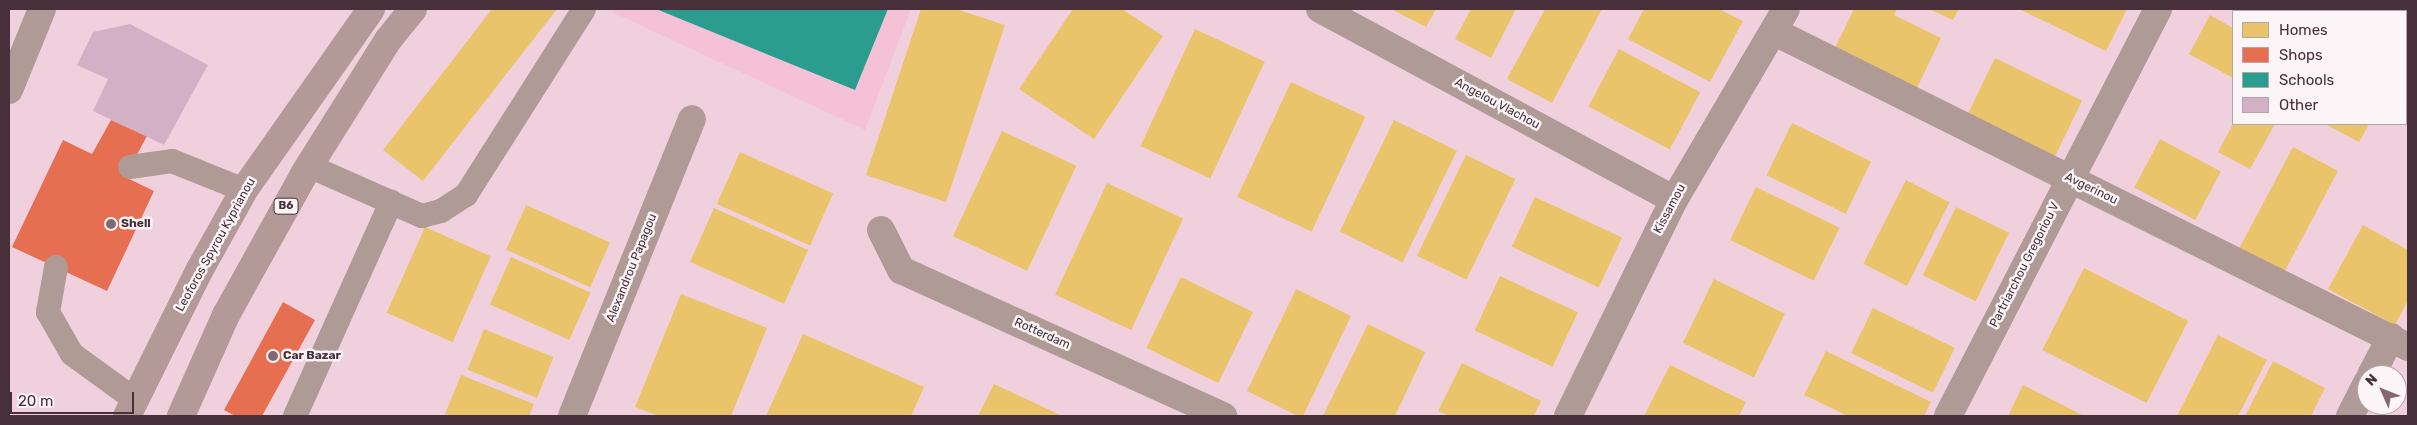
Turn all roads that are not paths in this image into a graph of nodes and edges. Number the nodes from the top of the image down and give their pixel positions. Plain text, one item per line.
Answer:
1 (42, 9) edge
2 (371, 9) edge
3 (413, 9) edge
4 (584, 9) edge
5 (1320, 9) edge
6 (2158, 9) edge
7 (1780, 20) edge
8 (9, 90) edge
9 (692, 119) dead end
10 (130, 166) dead end
11 (309, 166) junction
12 (2069, 178) junction
13 (244, 190) junction
14 (1674, 200) junction
15 (392, 202) junction
16 (881, 230) dead end
17 (56, 267) dead end
18 (2400, 342) edge
19 (2380, 365) edge
20 (2357, 403) edge
21 (130, 408) edge
22 (181, 416) edge
23 (295, 416) edge
24 (572, 416) edge
25 (1224, 416) edge
26 (1568, 416) edge
27 (1948, 416) edge
28 (2350, 416) edge

1 - 8 street
2 - 13 main road, Leoforos Spyrou Kyprianou
3 - 11 main road, B6
4 - 15 lane
5 - 14 street, Angelou Vlachou
6 - 12 street, Partriarchou Gregoriou V
7 - 12 street, Avgerinou
7 - 14 street, Kissamou
9 - 24 street, Alexandrou Papagou
10 - 13 lane
11 - 15 lane
11 - 22 main road, B6
12 - 18 street, Avgerinou
12 - 27 street, Partriarchou Gregoriou V
13 - 21 main road, Leoforos Spyrou Kyprianou
14 - 26 street, Kissamou
15 - 23 lane
16 - 25 street, Rotterdam
17 - 21 lane
18 - 19 street
20 - 28 street

